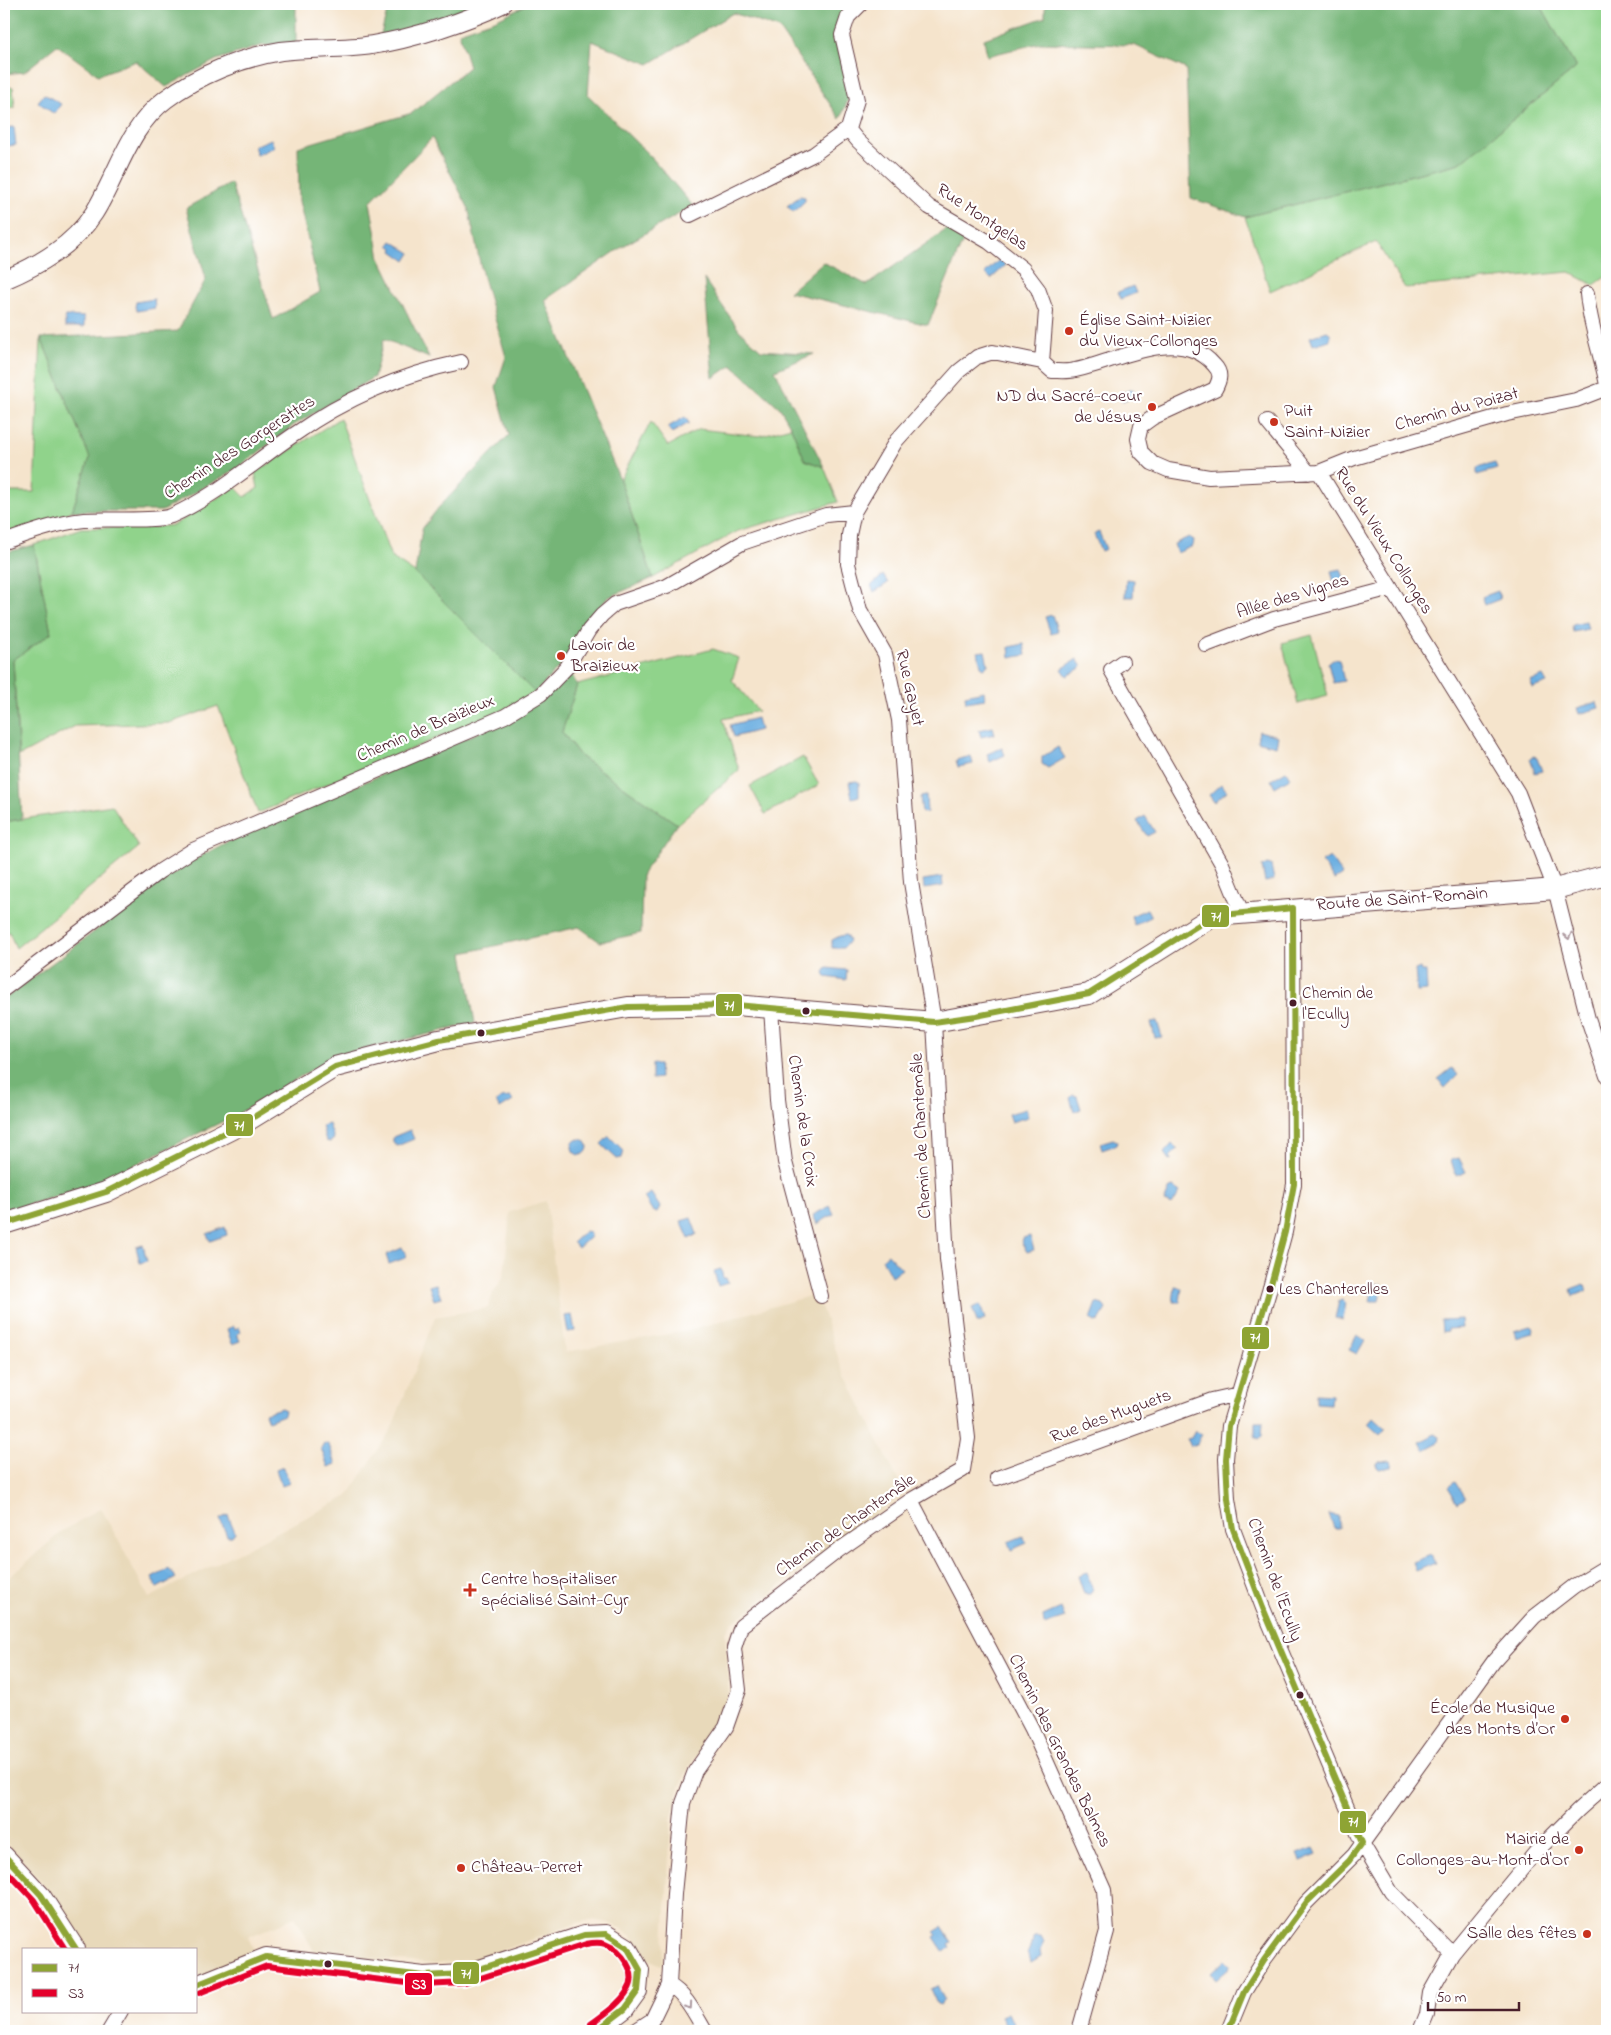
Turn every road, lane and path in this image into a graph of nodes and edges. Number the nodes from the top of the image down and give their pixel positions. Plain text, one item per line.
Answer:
1 (502, 4) edge
2 (861, 4) edge
3 (848, 129) junction
4 (690, 215) dead end
5 (4, 280) edge
6 (1586, 294) dead end
7 (1605, 360) edge
8 (461, 362) dead end
9 (1042, 362) junction
10 (1607, 387) edge
11 (1267, 422) dead end
12 (1314, 472) junction
13 (854, 512) junction
14 (4, 542) edge
15 (1392, 588) junction
16 (1206, 645) dead end
17 (1122, 662) dead end
18 (1607, 875) edge
19 (1555, 889) junction
20 (1293, 908) junction
21 (1242, 913) junction
22 (4, 989) edge
23 (771, 1008) junction
24 (934, 1022) junction
25 (1607, 1076) edge
26 (4, 1224) edge
27 (821, 1296) dead end
28 (1239, 1394) junction
29 (997, 1478) dead end
30 (911, 1500) junction
31 (1607, 1566) edge
32 (1606, 1790) edge
33 (1362, 1843) junction
34 (4, 1855) edge
35 (75, 1948) edge
36 (1452, 1954) junction
37 (198, 1983) edge
38 (669, 1985) junction
39 (121, 2012) edge
40 (114, 2029) edge
41 (596, 2031) edge
42 (635, 2031) edge
43 (705, 2031) edge
44 (1079, 2031) edge
45 (1228, 2031) edge
46 (1420, 2031) edge

1 - 5 street
2 - 3 street
3 - 4 street
3 - 9 street, Rue Montgelas
6 - 7 street, Chemin du Poizat
7 - 10 street, Chemin du Poizat
8 - 14 street, Chemin des Gorgerattes
9 - 12 street, Rue du Vieux Collonges
9 - 13 street, Rue Gayet
10 - 12 street, Chemin du Poizat
11 - 12 street
12 - 15 street, Rue du Vieux Collonges
13 - 22 street, Chemin de Braizieux
13 - 24 street, Rue Gayet
15 - 16 street, Allée des Vignes
15 - 19 street, Rue du Vieux Collonges
17 - 21 street
18 - 19 main road, Route de Saint-Romain
19 - 20 main road, Route de Saint-Romain
19 -> 25 street, Rue du Vieux Collonges
20 - 21 main road, Route de Saint-Romain
20 - 28 street, Chemin de l'Ecully
21 - 24 main road, Route de Saint-Romain
23 - 24 main road, Route de Saint-Romain
23 - 26 main road, Route de Saint-Romain
23 - 27 street, Chemin de la Croix
24 - 30 street, Chemin de Chantemâle
28 - 29 street, Rue des Muguets
28 - 33 street, Chemin de l'Ecully
30 - 38 street, Chemin de Chantemâle
30 - 44 street, Chemin des Grandes Balmes
31 - 33 street
32 - 36 street
33 - 36 street, Chemin de l'Ecully
33 - 45 street
34 - 35 street
36 - 46 street
37 - 41 street
38 - 42 street, Chemin de Chantemâle
38 -> 43 street
39 - 40 street

